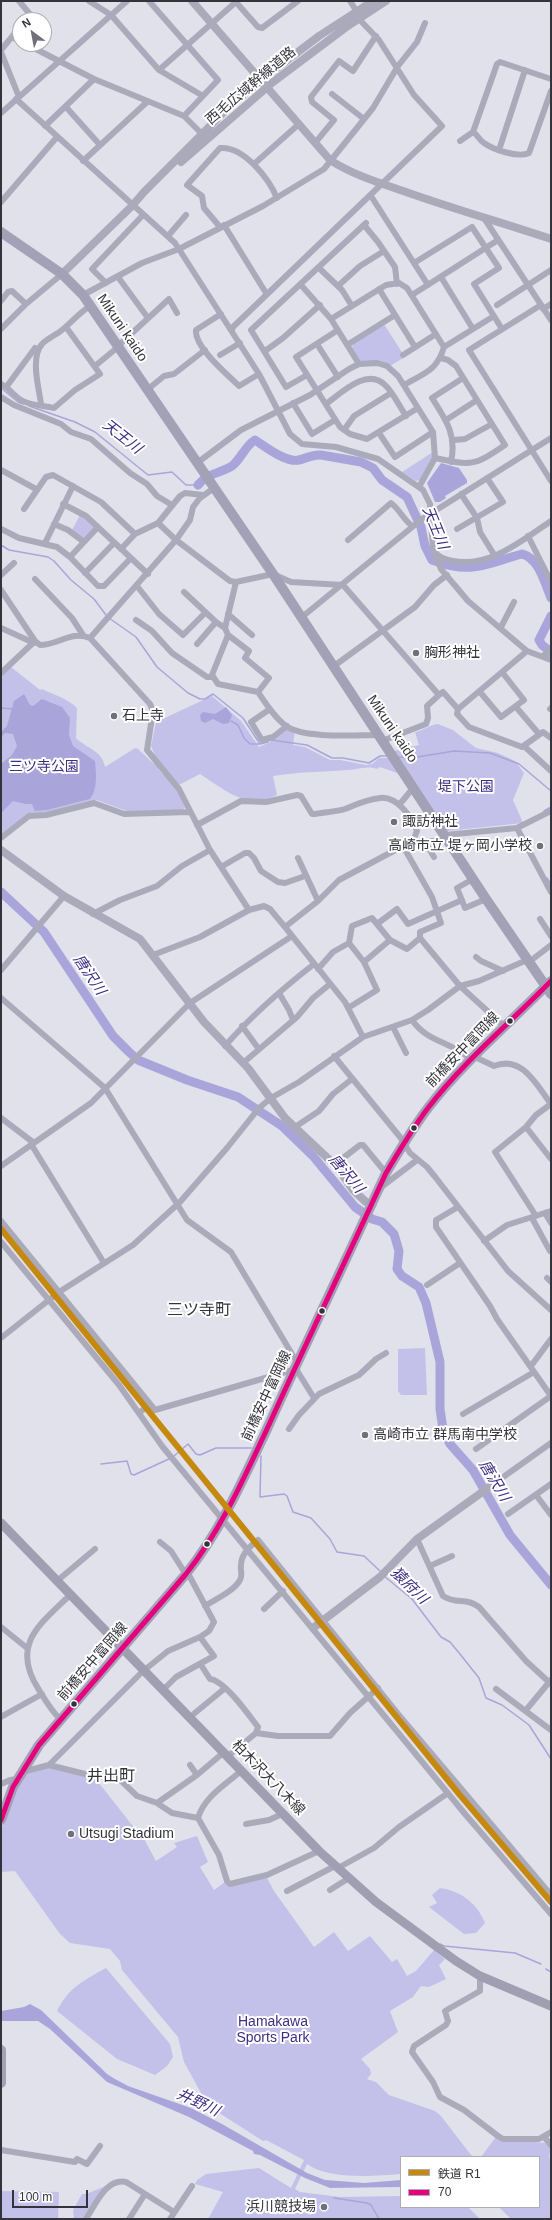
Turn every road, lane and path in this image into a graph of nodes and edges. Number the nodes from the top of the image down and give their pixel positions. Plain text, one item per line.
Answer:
1 (20, 1) edge
2 (89, 1) edge
3 (127, 1) edge
4 (149, 1) edge
5 (192, 1) edge
6 (236, 1) edge
7 (298, 1) edge
8 (350, 1) edge
9 (373, 1) edge
10 (386, 1) edge
11 (28, 12) edge
12 (111, 15) junction
13 (358, 15) junction
14 (425, 23) dead end
15 (212, 24) junction
16 (376, 36) junction
17 (12, 37) edge
18 (187, 46) junction
19 (1, 51) edge
20 (41, 52) edge
21 (59, 62) junction
22 (398, 66) junction
23 (159, 70) junction
24 (525, 70) junction
25 (94, 79) junction
26 (551, 79) edge
27 (261, 80) junction
28 (267, 87) junction
29 (551, 92) edge
30 (332, 95) dead end
31 (203, 96) junction
32 (17, 98) junction
33 (147, 102) junction
34 (549, 105) edge
35 (66, 107) junction
36 (1, 113) edge
37 (184, 116) junction
38 (364, 119) junction
39 (298, 124) junction
40 (45, 126) junction
41 (473, 132) junction
42 (57, 137) junction
43 (205, 137) junction
44 (460, 141) dead end
45 (315, 143) junction
46 (100, 145) junction
47 (499, 150) junction
48 (330, 160) junction
49 (83, 161) junction
50 (254, 164) junction
51 (383, 184) junction
52 (371, 196) junction
53 (278, 198) junction
54 (1, 202) edge
55 (132, 206) junction
56 (144, 216) junction
57 (186, 216) dead end
58 (484, 218) junction
59 (222, 226) junction
60 (1, 232) edge
61 (168, 236) junction
62 (551, 239) edge
63 (498, 240) junction
64 (486, 248) junction
65 (179, 249) junction
66 (384, 251) junction
67 (414, 264) junction
68 (319, 268) junction
69 (551, 270) edge
70 (62, 274) junction
71 (118, 277) junction
72 (441, 277) junction
73 (106, 283) junction
74 (397, 284) junction
75 (301, 285) junction
76 (428, 285) junction
77 (528, 285) junction
78 (338, 286) junction
79 (379, 290) junction
80 (266, 293) junction
81 (83, 295) junction
82 (412, 295) junction
83 (1, 301) edge
84 (26, 304) junction
85 (551, 304) edge
86 (320, 305) junction
87 (497, 305) dead end
88 (90, 306) junction
89 (352, 306) junction
90 (542, 307) junction
91 (177, 313) dead end
92 (221, 314) junction
93 (395, 315) junction
94 (494, 316) junction
95 (148, 318) junction
96 (331, 319) junction
97 (551, 320) edge
98 (2, 326) edge
99 (66, 327) junction
100 (473, 329) junction
101 (502, 329) junction
102 (232, 330) junction
103 (338, 330) junction
104 (436, 334) junction
105 (240, 343) junction
106 (316, 344) junction
107 (347, 345) junction
108 (118, 347) junction
109 (415, 347) junction
110 (444, 347) junction
111 (38, 350) junction
112 (205, 350) junction
113 (265, 351) junction
114 (220, 355) dead end
115 (403, 355) dead end
116 (441, 358) junction
117 (359, 364) junction
118 (95, 366) junction
119 (260, 374) junction
120 (307, 375) junction
121 (338, 377) junction
122 (463, 378) junction
123 (4, 385) edge
124 (404, 385) junction
125 (147, 390) junction
126 (317, 391) junction
127 (391, 393) junction
128 (1, 397) edge
129 (477, 400) junction
130 (41, 404) junction
131 (293, 404) junction
132 (326, 404) junction
133 (418, 408) junction
134 (278, 411) junction
135 (406, 416) junction
136 (335, 420) junction
137 (446, 420) junction
138 (492, 424) junction
139 (344, 430) junction
140 (433, 432) junction
141 (379, 433) junction
142 (551, 438) edge
143 (454, 440) junction
144 (531, 450) junction
145 (435, 458) junction
146 (451, 462) junction
147 (197, 463) junction
148 (1, 470) edge
149 (549, 472) edge
150 (487, 478) junction
151 (209, 481) junction
152 (551, 481) edge
153 (73, 486) junction
154 (419, 487) junction
155 (36, 490) junction
156 (461, 494) junction
157 (203, 495) junction
158 (63, 504) junction
159 (172, 505) junction
160 (24, 509) dead end
161 (431, 513) junction
162 (477, 518) junction
163 (551, 521) edge
164 (158, 523) junction
165 (54, 524) junction
166 (414, 525) junction
167 (98, 527) junction
168 (1, 529) edge
169 (457, 529) dead end
170 (135, 534) junction
171 (528, 536) junction
172 (176, 540) junction
173 (348, 540) dead end
174 (84, 542) junction
175 (45, 543) junction
176 (114, 543) junction
177 (433, 548) junction
178 (120, 549) junction
179 (495, 556) junction
180 (70, 557) junction
181 (130, 559) junction
182 (14, 563) dead end
183 (85, 573) junction
184 (148, 574) junction
185 (273, 574) junction
186 (1, 575) edge
187 (447, 576) junction
188 (35, 579) dead end
189 (236, 582) junction
190 (551, 582) edge
191 (343, 585) junction
192 (137, 586) junction
193 (1, 590) edge
194 (184, 592) dead end
195 (514, 602) dead end
196 (205, 612) junction
197 (228, 614) junction
198 (302, 618) junction
199 (136, 620) dead end
200 (216, 622) junction
201 (501, 627) junction
202 (1, 628) edge
203 (225, 628) junction
204 (383, 630) junction
205 (83, 635) junction
206 (228, 635) junction
207 (252, 635) dead end
208 (90, 638) junction
209 (35, 642) junction
210 (197, 644) dead end
211 (551, 649) edge
212 (527, 651) junction
213 (543, 656) junction
214 (551, 660) edge
215 (334, 666) junction
216 (1, 672) edge
217 (502, 672) junction
218 (213, 677) junction
219 (258, 692) junction
220 (480, 692) junction
221 (439, 695) junction
222 (516, 707) junction
223 (270, 709) junction
224 (458, 709) junction
225 (287, 726) junction
226 (539, 734) junction
227 (381, 738) junction
228 (551, 738) edge
229 (524, 746) junction
230 (551, 771) edge
231 (414, 787) junction
232 (400, 805) junction
233 (551, 811) edge
234 (189, 812) junction
235 (197, 825) junction
236 (517, 828) junction
237 (1, 838) edge
238 (447, 838) junction
239 (413, 841) junction
240 (425, 842) junction
241 (403, 846) junction
242 (1, 850) edge
243 (210, 850) junction
244 (434, 857) dead end
245 (298, 858) dead end
246 (221, 867) junction
247 (305, 876) junction
248 (473, 879) junction
249 (551, 892) edge
250 (64, 896) junction
251 (486, 899) junction
252 (462, 900) junction
253 (318, 901) junction
254 (248, 910) junction
255 (438, 911) junction
256 (93, 914) junction
257 (540, 919) dead end
258 (377, 924) junction
259 (285, 927) junction
260 (292, 936) junction
261 (551, 936) edge
262 (420, 938) junction
263 (390, 940) junction
264 (349, 943) junction
265 (551, 945) edge
266 (154, 955) junction
267 (476, 956) dead end
268 (528, 961) junction
269 (364, 962) junction
270 (316, 966) junction
271 (1, 970) edge
272 (503, 971) junction
273 (330, 984) junction
274 (460, 986) junction
275 (549, 987) edge
276 (279, 993) junction
277 (1, 998) edge
278 (190, 1003) junction
279 (348, 1008) junction
280 (293, 1020) junction
281 (412, 1020) junction
282 (242, 1026) junction
283 (393, 1027) junction
284 (505, 1027) junction
285 (363, 1037) junction
286 (225, 1046) junction
287 (258, 1048) junction
288 (406, 1053) dead end
289 (334, 1056) junction
290 (473, 1059) junction
291 (243, 1063) junction
292 (352, 1079) junction
293 (105, 1088) junction
294 (271, 1098) junction
295 (1, 1118) edge
296 (295, 1127) junction
297 (526, 1127) junction
298 (404, 1142) junction
299 (32, 1143) junction
300 (551, 1159) edge
301 (417, 1160) junction
302 (334, 1165) junction
303 (1, 1166) edge
304 (386, 1173) junction
305 (379, 1189) junction
306 (373, 1204) junction
307 (177, 1205) junction
308 (458, 1207) junction
309 (548, 1212) edge
310 (534, 1217) junction
311 (1, 1221) edge
312 (551, 1224) edge
313 (484, 1241) junction
314 (1, 1242) edge
315 (550, 1251) dead end
316 (460, 1263) junction
317 (104, 1264) junction
318 (427, 1285) dead end
319 (59, 1292) junction
320 (48, 1301) junction
321 (551, 1310) edge
322 (1, 1338) edge
323 (551, 1339) edge
324 (386, 1353) dead end
325 (297, 1367) junction
326 (533, 1369) junction
327 (551, 1396) edge
328 (314, 1398) junction
329 (150, 1404) junction
330 (139, 1413) junction
331 (463, 1414) dead end
332 (289, 1429) dead end
333 (551, 1443) edge
334 (476, 1449) dead end
335 (551, 1484) edge
336 (492, 1485) joint
337 (536, 1495) junction
338 (508, 1514) dead end
339 (551, 1515) edge
340 (223, 1520) junction
341 (1, 1523) edge
342 (418, 1539) junction
343 (160, 1542) dead end
344 (248, 1548) junction
345 (95, 1550) dead end
346 (452, 1556) dead end
347 (430, 1566) junction
348 (186, 1574) junction
349 (57, 1581) junction
350 (283, 1591) junction
351 (70, 1595) junction
352 (205, 1606) junction
353 (264, 1609) dead end
354 (323, 1620) junction
355 (1, 1627) edge
356 (313, 1628) junction
357 (200, 1637) junction
358 (27, 1648) junction
359 (124, 1649) junction
360 (201, 1665) junction
361 (145, 1670) junction
362 (550, 1682) edge
363 (378, 1688) junction
364 (224, 1689) junction
365 (496, 1689) dead end
366 (163, 1690) junction
367 (42, 1694) junction
368 (369, 1696) junction
369 (526, 1710) junction
370 (1, 1717) edge
371 (190, 1717) junction
372 (61, 1720) junction
373 (551, 1730) edge
374 (256, 1733) junction
375 (225, 1755) junction
376 (49, 1765) junction
377 (190, 1765) dead end
378 (442, 1766) junction
379 (241, 1771) junction
380 (432, 1773) junction
381 (197, 1775) junction
382 (19, 1776) junction
383 (1, 1784) edge
384 (448, 1793) junction
385 (157, 1803) junction
386 (282, 1814) junction
387 (198, 1818) junction
388 (1, 1820) edge
389 (246, 1824) dead end
390 (319, 1851) junction
391 (337, 1867) junction
392 (349, 1878) junction
393 (330, 1890) dead end
394 (288, 1891) dead end
395 (551, 1895) edge
396 (551, 1914) edge
397 (480, 1976) junction
398 (551, 2006) edge
399 (1, 2050) edge
400 (1, 2083) edge
401 (551, 2132) edge
402 (544, 2137) junction
403 (551, 2145) edge
404 (100, 2146) dead end
405 (1, 2150) edge
406 (192, 2186) dead end
407 (145, 2194) junction
408 (174, 2212) junction
409 (86, 2219) edge
410 (129, 2219) edge
411 (170, 2219) edge

1 - 11 street
2 - 12 street
3 - 12 street
4 - 18 street
5 - 15 street
6 - 7 street
6 - 15 street
8 - 13 street
9 - 13 street, 西毛広域幹線道路
10 - 13 street, 西毛広域幹線道路
12 - 21 street
12 - 23 street
13 - 16 street
13 - 27 street, 西毛広域幹線道路
13 - 28 street, 西毛広域幹線道路
14 - 22 street
15 - 18 street
15 - 27 street
16 - 22 street
16 - 45 street
17 - 19 street
18 - 23 street
18 - 31 street
19 - 32 street
20 - 21 street
21 - 25 street
21 - 32 street
22 - 38 street
22 - 51 street
23 - 31 street
24 - 26 street
24 - 41 street
24 - 47 street
25 - 33 street
25 - 35 street
27 - 28 street
27 - 43 street, 西毛広域幹線道路
28 - 39 street
28 - 43 street, 西毛広域幹線道路
29 - 34 street
30 - 38 street
31 - 37 street
32 - 36 street
32 - 40 street
33 - 37 street
33 - 46 street
34 - 47 street
35 - 40 street
35 - 46 street
37 - 43 street
38 - 48 street
39 - 45 street
39 - 50 street
40 - 42 street
41 - 44 street
41 - 47 street
42 - 49 street
42 - 54 street
43 - 55 street, 西毛広域幹線道路
45 - 48 street
46 - 49 street
48 - 51 street
48 - 53 street
49 - 55 street
50 - 53 street
50 - 59 street
51 - 52 street
51 - 58 street
52 - 67 street
52 - 80 street
53 - 59 street
55 - 56 street
55 - 70 street, 西毛広域幹線道路
56 - 61 street
56 - 73 street
57 - 61 street
58 - 62 street
58 - 63 street
59 - 65 street
59 - 80 street
60 - 70 main road, Mikuni kaido
61 - 65 street
63 - 64 street
63 - 77 street
64 - 67 street
64 - 72 street
64 - 94 street
65 - 71 street
65 - 92 street
66 - 68 street
66 - 74 street
66 - 78 street
67 - 76 street
68 - 75 street
68 - 78 street
69 - 77 street
70 - 81 main road, Mikuni kaido
70 - 84 street
71 - 73 street
71 - 95 street
72 - 76 street
72 - 100 street
73 - 81 street
74 - 79 street
74 - 82 street
75 - 86 street
75 - 113 street
76 - 82 street
77 - 87 street
77 - 90 street
78 - 89 street
79 - 89 street
79 - 93 street
80 - 102 street
81 - 88 main road, Mikuni kaido
82 - 104 street
83 - 84 street
84 - 98 street
85 - 90 street
86 - 96 street
86 - 113 street
88 - 99 street
88 - 108 main road, Mikuni kaido
89 - 96 street
90 - 97 street
90 - 101 street
91 - 95 street
92 - 102 street
92 - 112 street
93 - 107 street
93 - 109 street
94 - 100 street
94 - 101 street
95 - 108 street
96 - 103 street
99 - 111 street
99 - 118 street
100 - 110 street
101 - 144 street
102 - 105 street
103 - 106 street
103 - 107 street
104 - 109 street
104 - 110 street
105 - 114 street
105 - 119 street
106 - 120 street
106 - 121 street
107 - 117 street
108 - 118 street
108 - 125 main road, Mikuni kaido
109 - 115 street
110 - 116 street
111 - 123 street
111 - 130 street
112 - 119 street
112 - 125 street
113 - 120 street
116 - 122 street
116 - 124 street
117 - 121 street
117 - 124 street
118 - 130 street
119 - 134 street
120 - 126 street
121 - 126 street
122 - 129 street
122 - 137 street
123 - 130 street
124 - 133 street
125 - 147 main road, Mikuni kaido
126 - 131 street
126 - 132 street
127 - 132 street
127 - 135 street
127 - 139 street
128 - 159 street
129 - 137 street
129 - 138 street
131 - 134 street
131 - 136 street
132 - 136 street
133 - 135 street
133 - 140 street
134 - 147 street
134 - 154 street
135 - 141 street
136 - 139 street
137 - 143 street
138 - 143 street
138 - 146 street
139 - 141 street
140 - 141 street
140 - 145 street
142 - 144 street
143 - 146 street
144 - 149 street
144 - 150 street
145 - 146 street
145 - 154 street
147 - 151 main road, Mikuni kaido
148 - 155 street
149 - 152 street
150 - 156 street
150 - 162 street
151 - 157 street
151 - 185 main road, Mikuni kaido
153 - 155 street
153 - 158 street
153 - 170 street
154 - 161 street
155 - 160 street
156 - 161 street
156 - 162 street
157 - 159 street
157 - 172 street
158 - 165 street
158 - 167 street
159 - 164 street
161 - 166 street
161 - 177 street
162 - 169 street
162 - 179 street
163 - 171 street
164 - 170 street
164 - 172 street
165 - 174 street
165 - 175 street
166 - 173 street
166 - 191 street
167 - 174 street
167 - 176 street
168 - 175 street
170 - 178 street
171 - 179 street
171 - 190 street
172 - 184 street
172 - 189 street
174 - 180 street
175 - 180 street
176 - 178 street
176 - 183 street
177 - 179 street
177 - 187 street
178 - 181 street
180 - 183 street
181 - 183 street
181 - 184 street
182 - 186 street
184 - 192 street
185 - 189 street
185 - 191 street
185 - 198 main road, Mikuni kaido
187 - 201 street
187 - 204 street
188 - 205 street
189 - 197 street
191 - 198 street
191 - 204 street
192 - 196 street
192 - 208 street
193 - 209 street
194 - 196 street
195 - 201 street
196 - 200 street
197 - 203 street
197 - 207 street
198 - 215 main road, Mikuni kaido
199 - 218 street
200 - 203 street
200 - 210 street
201 - 212 street
202 - 209 street
203 - 206 street
204 - 215 street
204 - 221 street
205 - 208 street
205 - 209 street
206 - 218 street
206 - 219 street
208 - 234 street
209 - 216 street
211 - 213 street
212 - 213 street
212 - 217 street
213 - 214 street
215 - 227 main road, Mikuni kaido
217 - 220 street
217 - 222 street
218 - 219 street
219 - 223 street
220 - 222 street
220 - 224 street
221 - 224 street
221 - 227 street
222 - 226 street
223 - 225 street
223 - 225 street
224 - 229 street
225 - 227 street
226 - 228 street
226 - 229 street
227 - 231 main road, Mikuni kaido
229 - 230 street
231 - 232 street
231 - 238 main road, Mikuni kaido
232 - 235 street
232 - 239 street
233 - 236 street
234 - 235 street
234 - 237 street
235 - 243 street
236 - 238 street
236 - 249 street
238 - 240 street
238 - 248 main road, Mikuni kaido
239 - 240 street
239 - 241 street
240 - 244 street
241 - 253 street
241 - 255 street
242 - 250 street
243 - 246 street
243 - 256 street
245 - 247 street
246 - 247 street
246 - 254 street
247 - 253 street
248 - 251 main road, Mikuni kaido
248 - 252 street
250 - 256 street
250 - 271 street
251 - 252 street
251 - 268 main road, Mikuni kaido
252 - 255 street
253 - 259 street
254 - 259 street
254 - 266 street
255 - 258 street
255 - 262 street
256 - 266 street
257 - 261 street
258 - 263 street
258 - 264 street
259 - 260 street
260 - 270 street
260 - 278 street
262 - 263 street
262 - 274 street
263 - 269 street
264 - 269 street
264 - 270 street
265 - 268 street
266 - 278 street
267 - 272 street
268 - 272 street
268 - 275 main road, Mikuni kaido
269 - 279 street
270 - 273 street
270 - 276 street
272 - 274 street
273 - 279 street
273 - 280 street
274 - 281 street
274 - 284 street
275 - 284 main road, 前橋安中富岡線
276 - 280 street
276 - 282 street
277 - 293 street
278 - 286 street
278 - 293 street
279 - 285 street
280 - 287 street
281 - 283 street
281 - 290 street
282 - 286 street
282 - 287 street
283 - 285 street
283 - 288 street
284 - 290 main road, 前橋安中富岡線
285 - 289 street
286 - 291 street
287 - 291 street
289 - 292 street
289 - 294 street
290 - 297 street
290 - 298 main road, 前橋安中富岡線
291 - 294 street
292 - 296 street
292 - 298 street
293 - 299 street
293 - 307 street
294 - 296 street
294 - 307 street
295 - 299 street
296 - 302 street
297 - 300 street
297 - 310 street
298 - 301 street
298 - 304 main road, 前橋安中富岡線
299 - 303 street
299 - 317 street
301 - 305 street
301 - 308 street
302 - 304 street
302 - 306 street
304 - 305 main road, 前橋安中富岡線
305 - 306 main road, 前橋安中富岡線
306 - 325 main road, 前橋安中富岡線
307 - 317 street
307 - 325 street
308 - 313 street
308 - 316 street
309 - 310 street
309 - 312 street
310 - 313 street
310 - 315 street
311 - 319 street
313 - 321 street
314 - 320 street
316 - 318 street
316 - 326 street
317 - 319 street
319 - 320 street
319 - 329 street
320 - 322 street
320 - 330 street
323 - 326 street
324 - 328 street
325 - 328 street
325 - 329 street
325 - 340 main road, 前橋安中富岡線
326 - 327 street
326 - 331 street
327 - 334 street
328 - 332 street
329 - 330 street
330 - 340 street
333 - 336 street
335 - 337 street
336 - 342 street
337 - 338 street
337 - 339 street
340 - 344 street
340 - 348 main road, 前橋安中富岡線
341 - 349 main road, 柏木沢大八木線
342 - 347 street
342 - 354 street
343 - 348 street
344 - 350 street
344 - 352 street
344 - 354 street
345 - 349 street
346 - 347 street
347 - 362 street
348 - 352 street
348 - 359 main road, 前橋安中富岡線
349 - 351 main road, 柏木沢大八木線
350 - 353 street
350 - 356 street
351 - 358 street
351 - 359 main road, 柏木沢大八木線
352 - 357 street
354 - 356 street
354 - 363 street
355 - 358 street
356 - 368 street
357 - 360 street
357 - 361 street
358 - 367 street
359 - 361 main road, 柏木沢大八木線
359 - 372 main road, 前橋安中富岡線
360 - 364 street
360 - 366 street
361 - 366 main road, 柏木沢大八木線
361 - 376 street
362 - 369 street
363 - 368 street
363 - 378 street
364 - 371 street
364 - 374 street
365 - 369 street
366 - 371 main road, 柏木沢大八木線
367 - 370 street
367 - 372 street
368 - 374 street
368 - 380 street
369 - 373 street
371 - 375 main road, 柏木沢大八木線
372 - 382 main road, 前橋安中富岡線
374 - 375 street
375 - 379 main road, 柏木沢大八木線
375 - 381 street
376 - 382 street
376 - 385 street
377 - 381 street
378 - 380 street
378 - 395 street
379 - 386 main road, 柏木沢大八木線
379 - 387 street
380 - 384 street
381 - 385 street
382 - 383 street
382 - 388 main road, 前橋安中富岡線
384 - 391 street
384 - 396 street
385 - 387 street
386 - 389 street
386 - 390 main road, 柏木沢大八木線
387 - 390 street
390 - 391 main road, 柏木沢大八木線
391 - 392 main road, 柏木沢大八木線
391 - 394 street
392 - 393 street
392 - 397 main road, 柏木沢大八木線
397 - 398 main road, 柏木沢大八木線
397 - 402 street
399 - 400 main road
401 - 402 street
402 - 403 street
404 - 405 street
406 - 408 street
407 - 408 street
407 - 409 street
407 - 410 street
408 - 411 street

